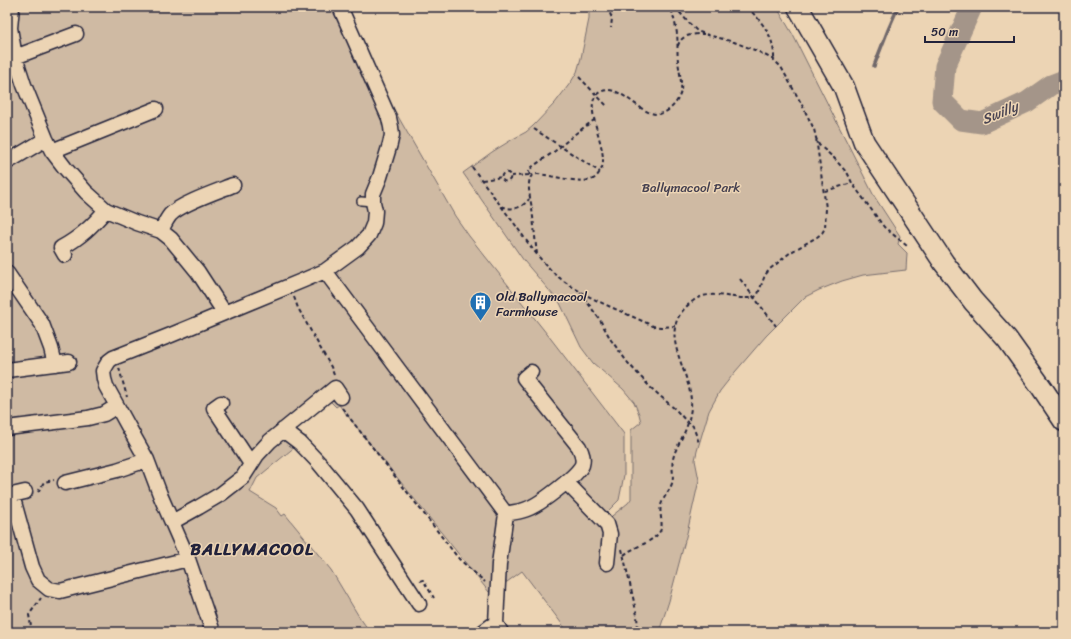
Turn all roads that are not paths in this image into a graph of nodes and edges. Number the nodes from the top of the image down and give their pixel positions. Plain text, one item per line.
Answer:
1 (12, 7) edge
2 (340, 7) edge
3 (798, 7) edge
4 (76, 34) dead end
5 (15, 57) junction
6 (156, 109) dead end
7 (49, 145) junction
8 (9, 161) dead end
9 (233, 185) dead end
10 (106, 210) junction
11 (161, 231) junction
12 (62, 249) dead end
13 (324, 272) junction
14 (7, 273) edge
15 (224, 312) junction
16 (69, 362) dead end
17 (55, 364) junction
18 (7, 370) edge
19 (531, 372) dead end
20 (342, 397) road end
21 (221, 403) dead end
22 (117, 406) junction
23 (1064, 421) edge
24 (7, 428) edge
25 (283, 430) junction
26 (147, 460) junction
27 (251, 464) junction
28 (61, 481) road end
29 (566, 482) junction
30 (31, 493) road end
31 (506, 514) junction
32 (172, 522) junction
33 (188, 559) junction
34 (607, 563) dead end
35 (419, 604) dead end
36 (498, 628) edge
37 (213, 632) edge
38 (483, 632) edge

1 - 5 street
2 - 13 street
3 - 23 main road
4 - 5 street
5 - 7 street
6 - 7 street
7 - 8 street
7 - 10 street
9 - 11 street
10 - 11 street
10 - 12 street
11 - 15 street
13 - 15 street
13 - 31 street
14 - 17 street
15 - 22 street
16 - 17 street
17 - 18 street
19 - 29 street
20 - 25 street
21 - 27 street
22 - 24 street
22 - 26 street
25 - 27 street
25 - 35 street
26 - 28 street
26 - 32 street
27 - 32 street
29 - 31 street
29 - 34 street
30 - 33 street
31 - 36 street
32 - 33 street
33 - 37 street
36 - 38 street

